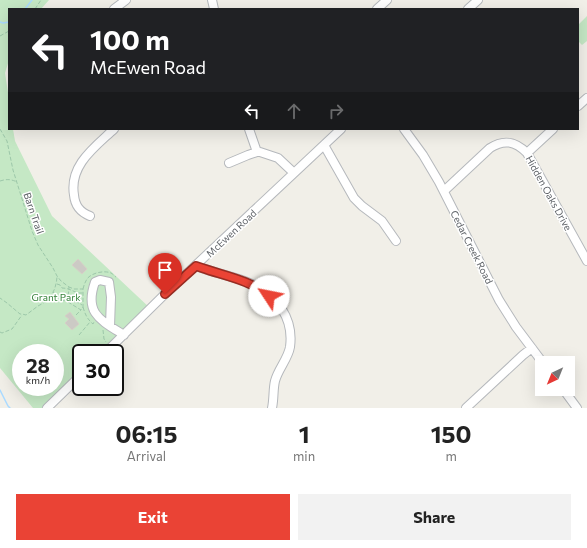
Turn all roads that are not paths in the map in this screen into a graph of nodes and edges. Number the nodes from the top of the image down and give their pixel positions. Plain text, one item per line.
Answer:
1 (126, 0) edge
2 (387, 0) edge
3 (478, 0) edge
4 (115, 8) edge
5 (378, 8) edge
6 (469, 8) edge
7 (587, 98) edge
8 (579, 105) edge
9 (113, 130) edge
10 (249, 130) edge
11 (339, 130) edge
12 (405, 130) edge
13 (552, 130) edge
14 (324, 145) junction
15 (257, 152) junction
16 (526, 153) junction
17 (229, 163) dead end
18 (294, 173) junction
19 (444, 191) junction
20 (90, 216) dead end
21 (396, 241) dead end
22 (587, 261) edge
23 (196, 266) junction
24 (106, 327) junction
25 (124, 335) junction
26 (114, 344) edge
27 (532, 348) junction
28 (538, 356) edge
29 (72, 384) edge
30 (568, 396) edge
31 (47, 408) edge
32 (272, 408) edge
33 (466, 408) edge
34 (577, 408) edge

1 - 4 street
2 - 5 street
3 - 6 street
7 - 8 street
9 - 20 street
10 - 15 street
11 - 14 street, McEwen Road
12 - 19 street, Cedar Creek Road
13 - 16 street
14 - 18 street, McEwen Road
14 - 21 street
15 - 17 street
15 - 18 street
16 - 19 street, Hidden Oaks Drive
16 - 22 street, Hidden Oaks Drive
18 - 23 street, McEwen Road
19 - 27 street, Cedar Creek Road
23 - 25 street, McEwen Road
23 - 32 street
24 - 24 street
24 - 25 street
25 - 26 street, McEwen Road
27 - 28 street, Cedar Creek Road
27 - 33 street
29 - 31 street
30 - 34 street

